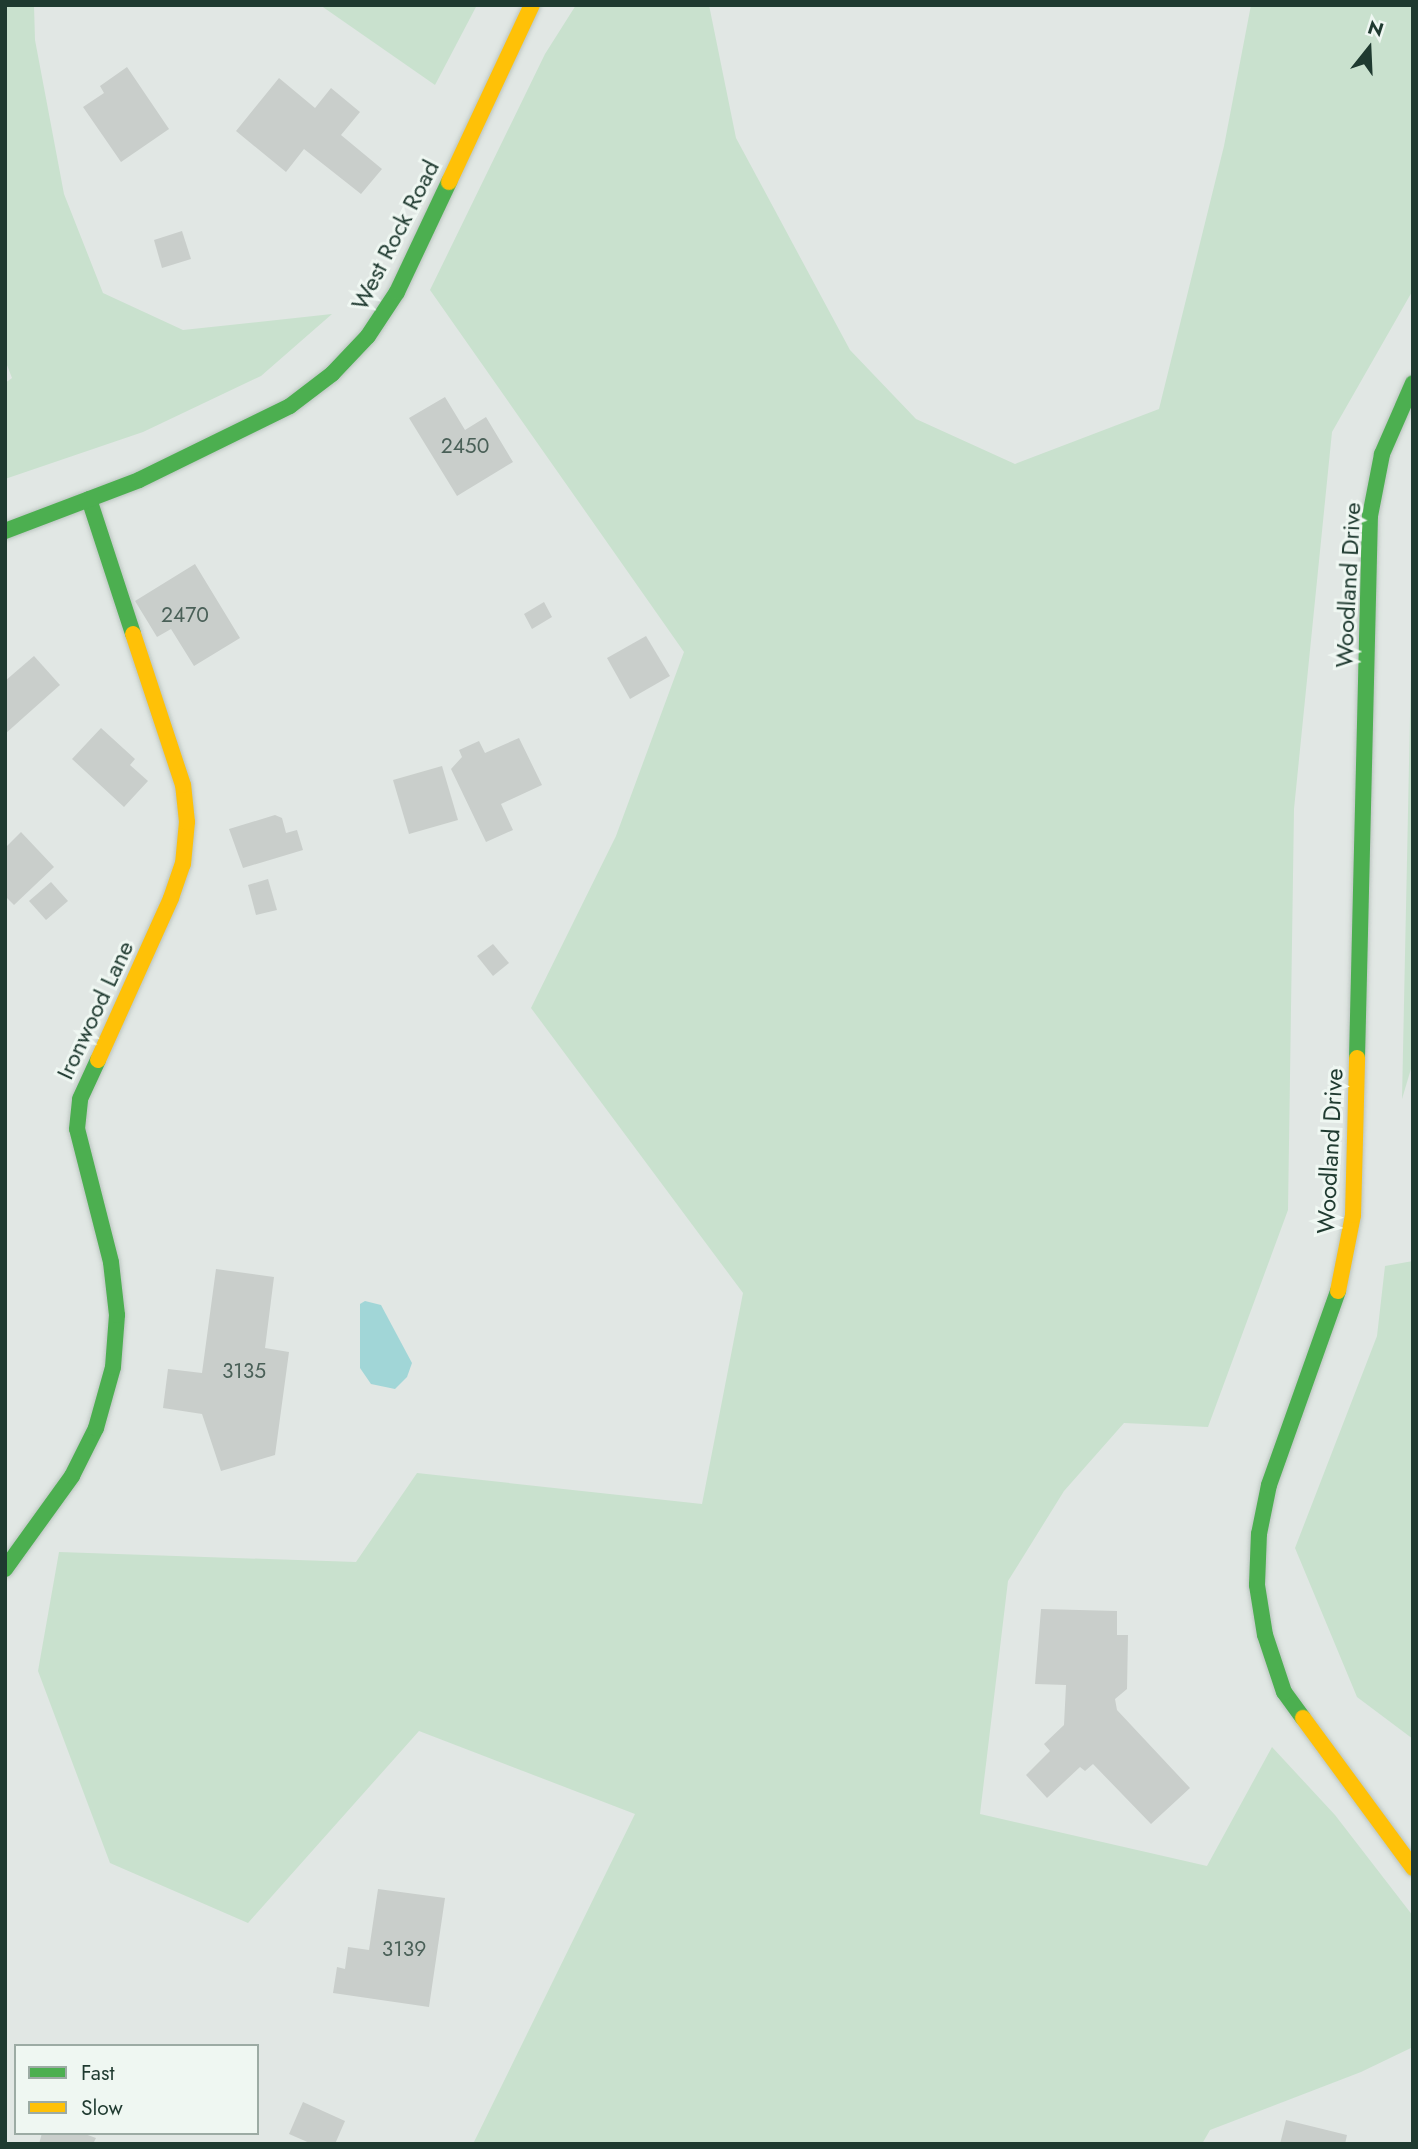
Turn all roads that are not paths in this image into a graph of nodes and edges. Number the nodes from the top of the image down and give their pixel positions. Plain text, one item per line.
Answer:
1 (532, 5) edge
2 (1413, 383) edge
3 (89, 499) junction
4 (5, 531) edge
5 (5, 1569) edge
6 (1413, 1868) edge

1 - 3 street, West Rock Road
2 - 6 street, Woodland Drive
3 - 4 street, West Rock Road
3 - 5 street, Ironwood Lane

